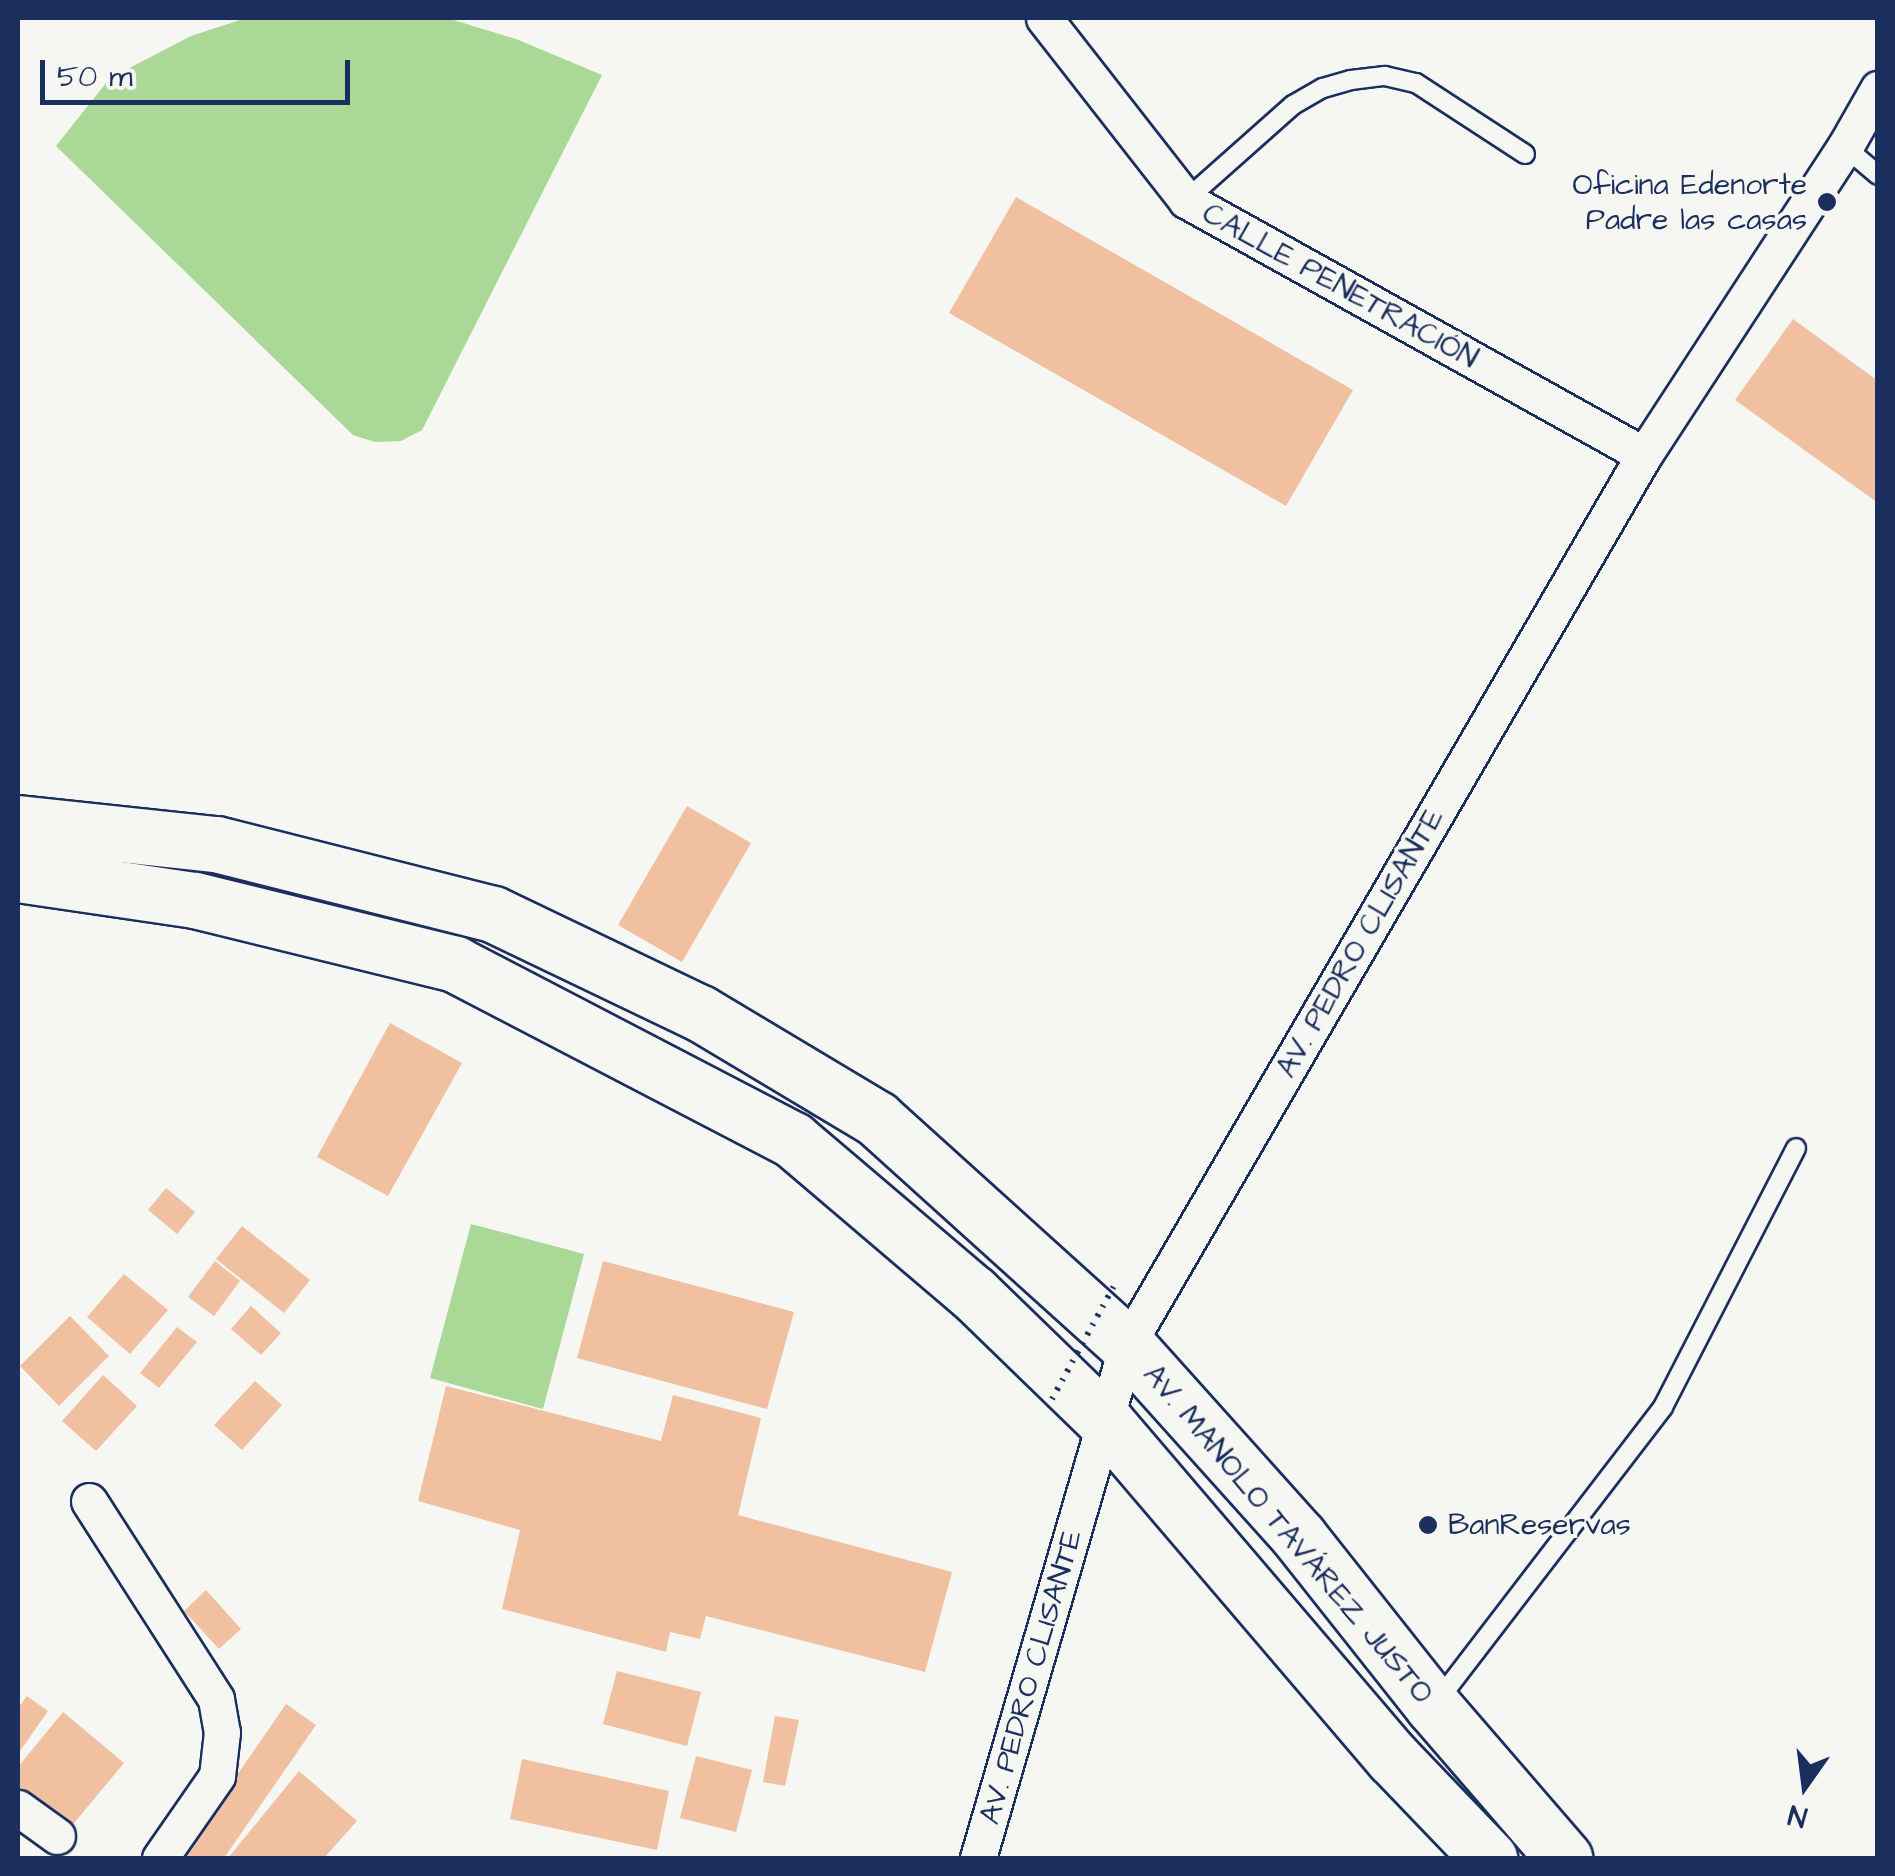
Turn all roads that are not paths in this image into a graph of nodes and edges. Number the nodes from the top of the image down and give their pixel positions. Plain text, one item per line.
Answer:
1 (1044, 18) edge
2 (1878, 89) edge
3 (1845, 147) junction
4 (1526, 154) dead end
5 (1878, 175) edge
6 (1186, 200) junction
7 (1644, 455) junction
8 (18, 822) edge
9 (18, 874) edge
10 (1796, 1148) dead end
11 (1127, 1345) junction
12 (1105, 1420) junction
13 (89, 1501) dead end
14 (1433, 1706) junction
15 (18, 1808) edge
16 (56, 1836) dead end
17 (160, 1858) edge
18 (978, 1858) edge
19 (1490, 1858) edge
20 (1564, 1858) edge

1 - 6 street, CALLE PENETRACIÓN
2 - 3 street, AV. PEDRO CLISANTE
3 - 5 lane
3 - 7 street, AV. PEDRO CLISANTE
4 - 6 lane
6 - 7 street, CALLE PENETRACIÓN
7 - 11 street, AV. PEDRO CLISANTE
8 - 11 main road, AV. MANOLO TAVÁREZ JUSTO
9 - 12 main road
10 - 14 lane
11 - 12 street, AV. PEDRO CLISANTE
11 - 14 main road, AV. MANOLO TAVÁREZ JUSTO
12 - 18 street, AV. PEDRO CLISANTE
12 - 19 main road
13 - 17 street
14 - 20 main road, AV. MANOLO TAVÁREZ JUSTO
15 - 16 street

